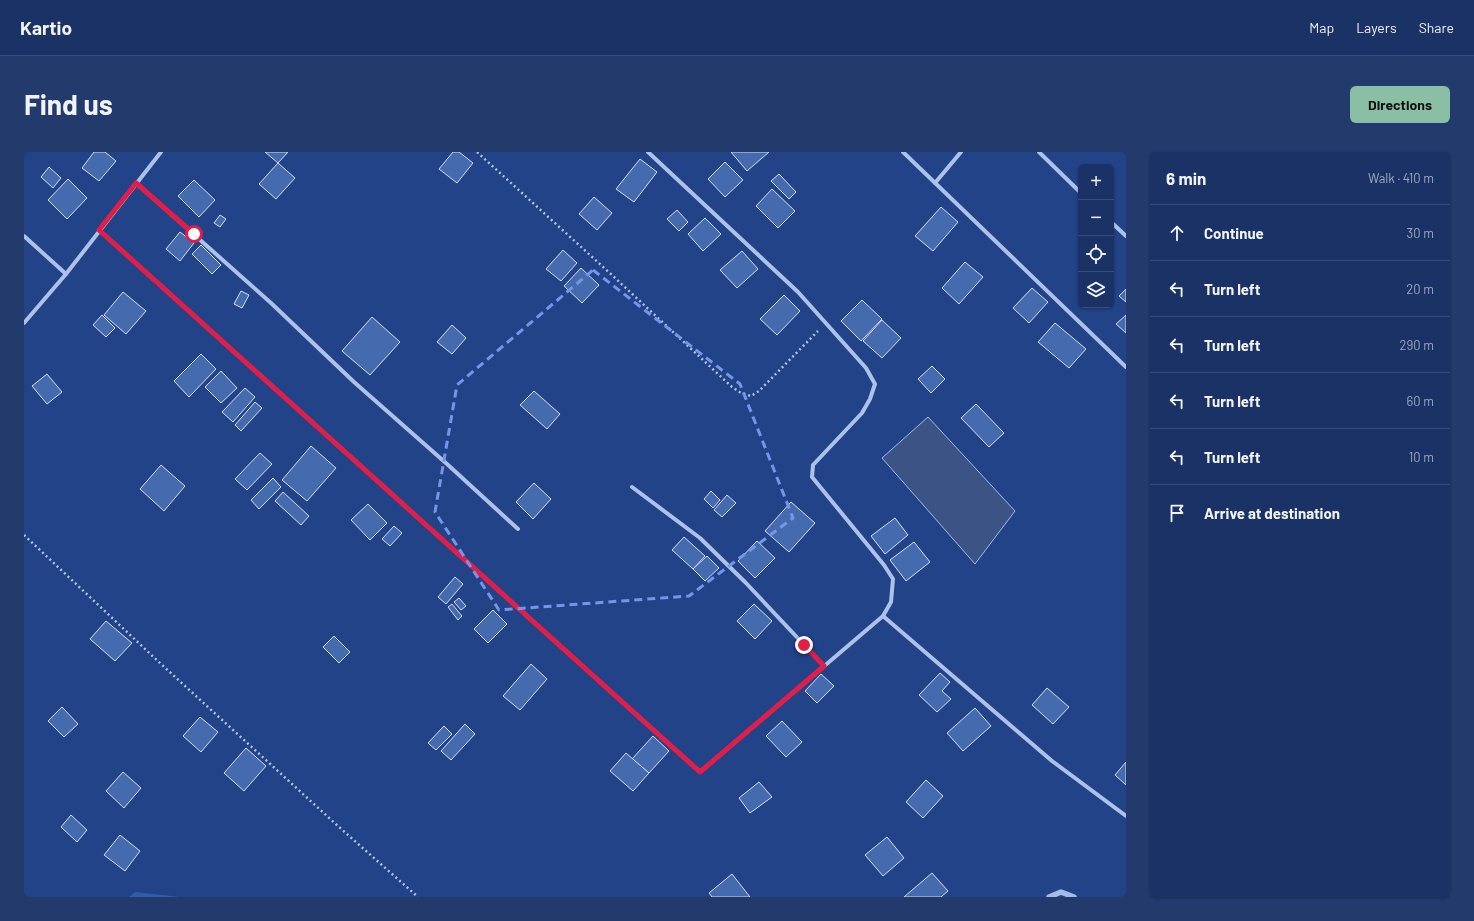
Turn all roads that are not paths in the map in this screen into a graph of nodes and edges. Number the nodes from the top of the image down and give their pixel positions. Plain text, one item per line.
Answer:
1 (161, 152) edge
2 (648, 152) edge
3 (903, 152) edge
4 (960, 152) edge
5 (1039, 152) edge
6 (136, 183) junction
7 (935, 183) junction
8 (1078, 190) edge
9 (1114, 225) edge
10 (99, 230) junction
11 (24, 236) edge
12 (1126, 236) edge
13 (66, 274) junction
14 (24, 323) edge
15 (1126, 367) edge
16 (632, 487) dead end
17 (518, 529) dead end
18 (883, 616) junction
19 (824, 666) junction
20 (1126, 816) edge

1 - 6 street
2 - 18 street
3 - 7 street
4 - 7 street
5 - 8 street
6 - 10 street
6 - 17 street
7 - 15 street
9 - 12 street
10 - 13 street
10 - 19 street
11 - 13 street
13 - 14 street
16 - 19 street
18 - 19 street
18 - 20 street

